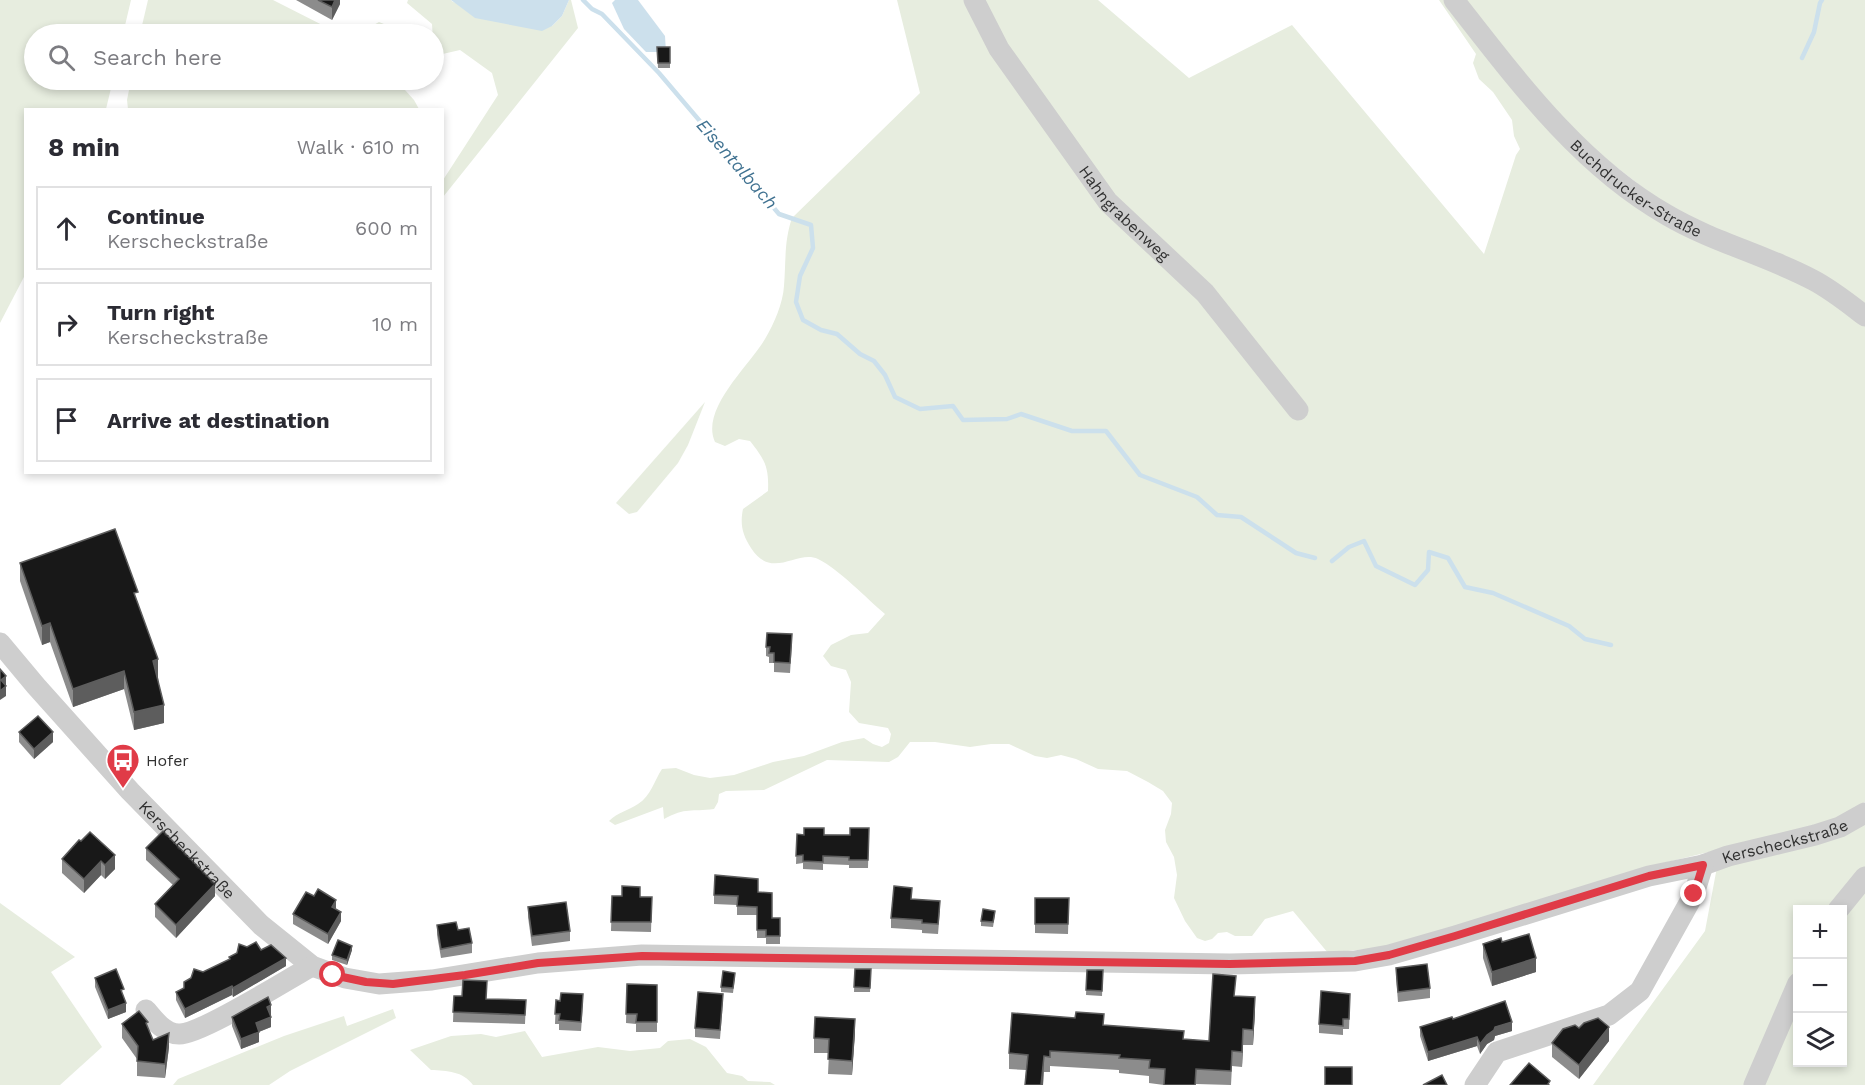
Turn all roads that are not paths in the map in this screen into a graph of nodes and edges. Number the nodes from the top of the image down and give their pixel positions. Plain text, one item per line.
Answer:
1 (974, 0) edge
2 (1454, 0) edge
3 (1865, 316) edge
4 (1298, 410) dead end
5 (0, 644) edge
6 (1865, 813) edge
7 (1703, 865) junction
8 (1865, 878) edge
9 (1841, 905) edge
10 (312, 966) junction
11 (1793, 992) edge
12 (146, 1010) dead end
13 (1475, 1085) edge
14 (1754, 1085) edge

1 - 4 street, Hahngrabenweg
2 - 3 street, Buchdrucker-Straße
5 - 10 street, Kerscheckstraße
6 - 7 street, Kerscheckstraße
7 - 10 street, Kerscheckstraße
7 - 13 street, Kerscheckstraße
8 - 9 street
10 - 12 street
11 - 14 street

